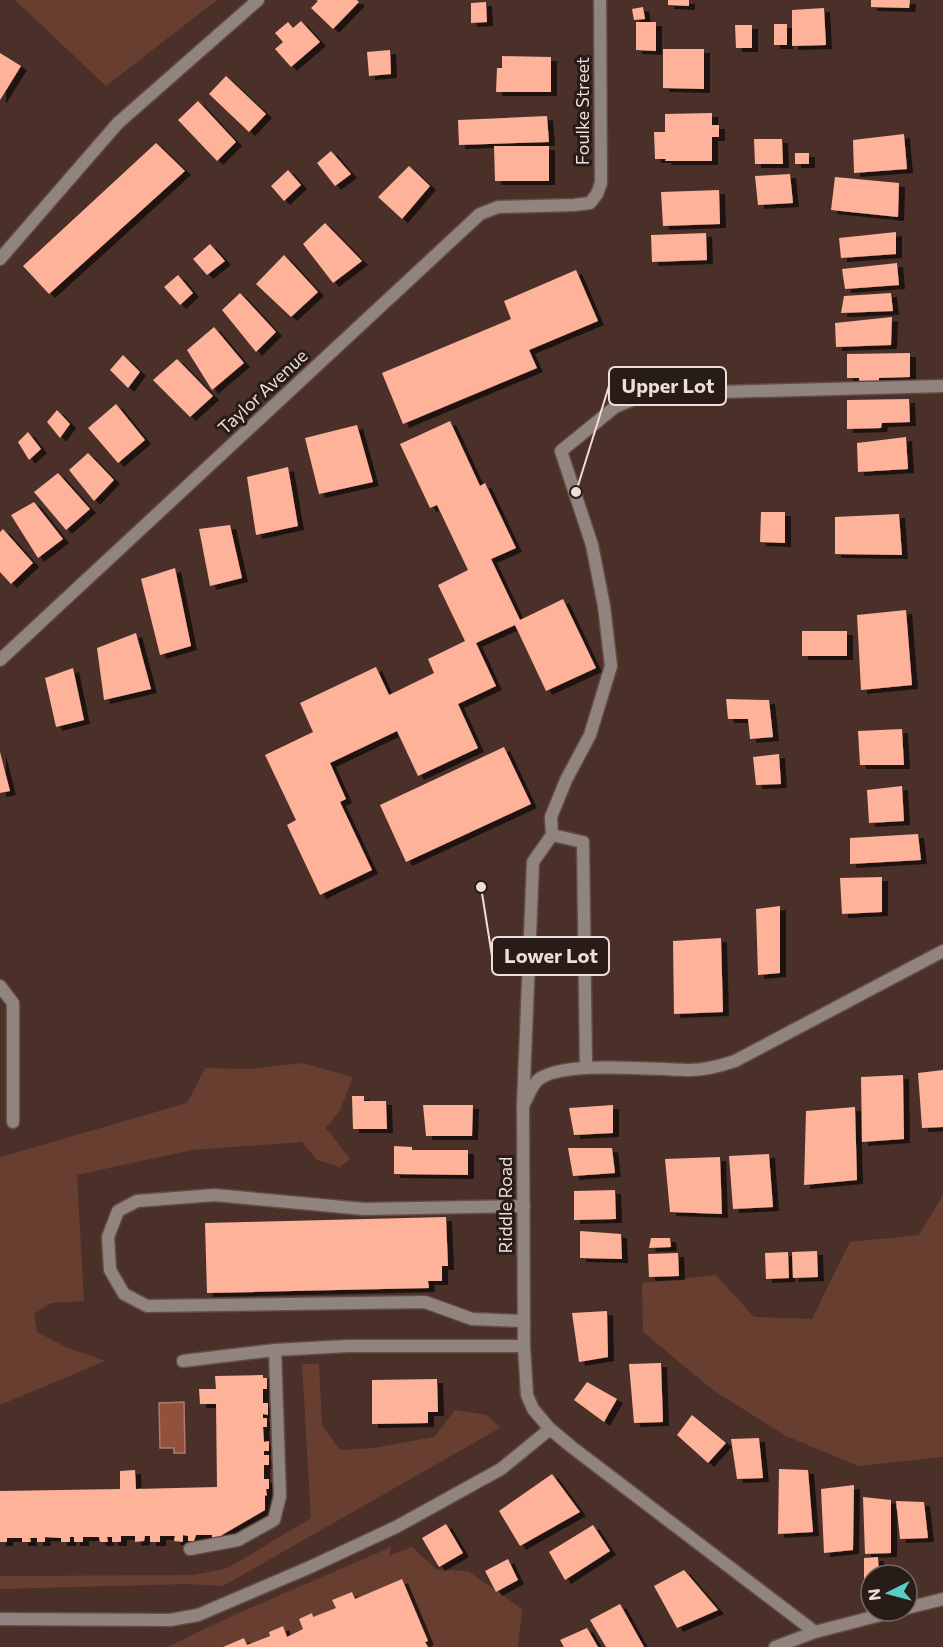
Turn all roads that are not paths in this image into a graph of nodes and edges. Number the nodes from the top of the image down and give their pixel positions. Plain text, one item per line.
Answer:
1 (258, 0) edge
2 (600, 0) edge
3 (573, 205) joint
4 (0, 259) edge
5 (943, 386) edge
6 (0, 660) edge
7 (552, 835) junction
8 (943, 951) edge
9 (0, 986) edge
10 (586, 1067) junction
11 (523, 1106) junction
12 (13, 1122) dead end
13 (524, 1206) junction
14 (524, 1321) junction
15 (524, 1346) junction
16 (275, 1350) junction
17 (183, 1361) dead end
18 (550, 1429) junction
19 (190, 1549) dead end
20 (943, 1599) edge
21 (919, 1605) edge
22 (0, 1619) edge
23 (859, 1621) edge
24 (815, 1632) junction
25 (775, 1647) edge

1 - 4 street
2 - 3 street, Foulke Street
3 - 6 street, Taylor Avenue
5 - 7 street
7 - 10 street
7 - 11 street
8 - 10 street, Riddle Road
9 - 12 street
10 - 11 street, Riddle Road
11 - 13 street, Riddle Road
13 - 14 street, Riddle Road
13 - 14 street
14 - 15 street, Riddle Road
15 - 16 street
15 - 18 street, Riddle Road
16 - 17 street
16 - 19 street
18 - 22 street
18 - 24 street, Riddle Road
20 - 21 street
23 - 24 street
24 - 25 street

